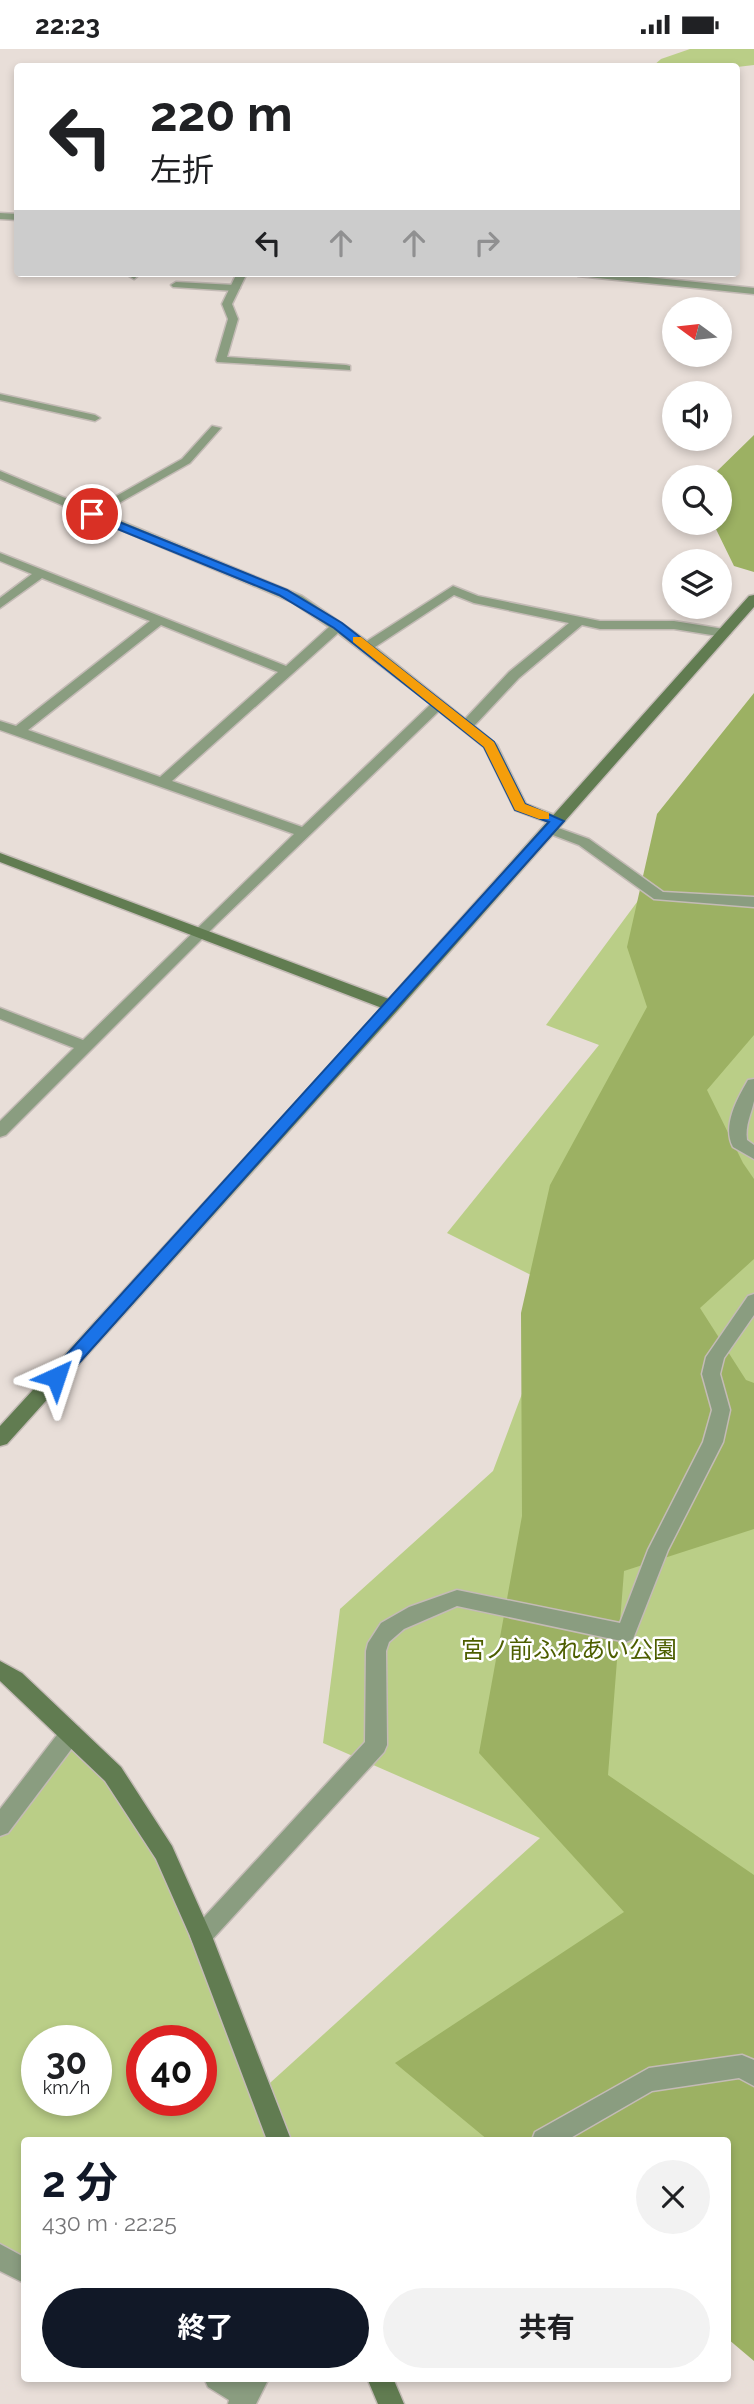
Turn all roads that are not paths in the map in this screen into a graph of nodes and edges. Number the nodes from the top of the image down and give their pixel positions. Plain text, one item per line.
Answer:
1 (240, 277) edge
2 (617, 277) edge
3 (176, 285) dead end
4 (235, 288) junction
5 (754, 291) edge
6 (346, 368) dead end
7 (0, 397) edge
8 (95, 418) dead end
9 (216, 428) dead end
10 (0, 475) edge
11 (16, 481) junction
12 (0, 492) edge
13 (92, 514) junction
14 (0, 557) edge
15 (41, 573) junction
16 (754, 599) edge
17 (0, 604) edge
18 (161, 619) junction
19 (579, 621) junction
20 (338, 625) junction
21 (723, 633) junction
22 (367, 647) junction
23 (287, 671) junction
24 (439, 704) junction
25 (0, 725) edge
26 (467, 726) junction
27 (18, 731) junction
28 (161, 784) junction
29 (553, 825) junction
30 (304, 833) junction
31 (0, 857) edge
32 (754, 902) edge
33 (200, 934) junction
34 (392, 1006) junction
35 (0, 1013) edge
36 (86, 1047) junction
37 (754, 1084) edge
38 (0, 1131) edge
39 (754, 1153) edge
40 (754, 1301) edge
41 (0, 1439) edge
42 (0, 1670) edge
43 (71, 1733) junction
44 (0, 1826) edge
45 (201, 1936) junction
46 (754, 2074) edge
47 (278, 2137) edge
48 (549, 2137) edge
49 (0, 2257) edge
50 (21, 2269) edge
51 (226, 2382) edge
52 (382, 2382) edge
53 (248, 2392) edge
54 (391, 2404) edge

1 - 4 street
2 - 5 street
3 - 4 lane
4 - 6 street
7 - 8 lane
9 - 13 lane
10 - 11 street
11 - 12 street
11 - 13 street
13 - 20 street
14 - 15 street
15 - 17 street
15 - 18 street
16 - 21 street
18 - 23 street
18 - 27 street
19 - 21 street
19 - 22 street
19 - 26 street
20 - 22 street
20 - 23 street
21 - 29 street
22 - 24 street
23 - 28 street
24 - 26 street
24 - 30 street
25 - 27 street
26 - 29 street
27 - 28 street
28 - 30 street
29 - 32 street
29 - 34 street
30 - 33 street
31 - 33 street
33 - 34 street
33 - 36 street
34 - 41 street
35 - 36 street
36 - 38 street
37 - 39 street
40 - 45 street
42 - 43 street
43 - 44 street
43 - 45 street
45 - 47 street
46 - 48 street
49 - 50 street
51 - 53 street
52 - 54 street

